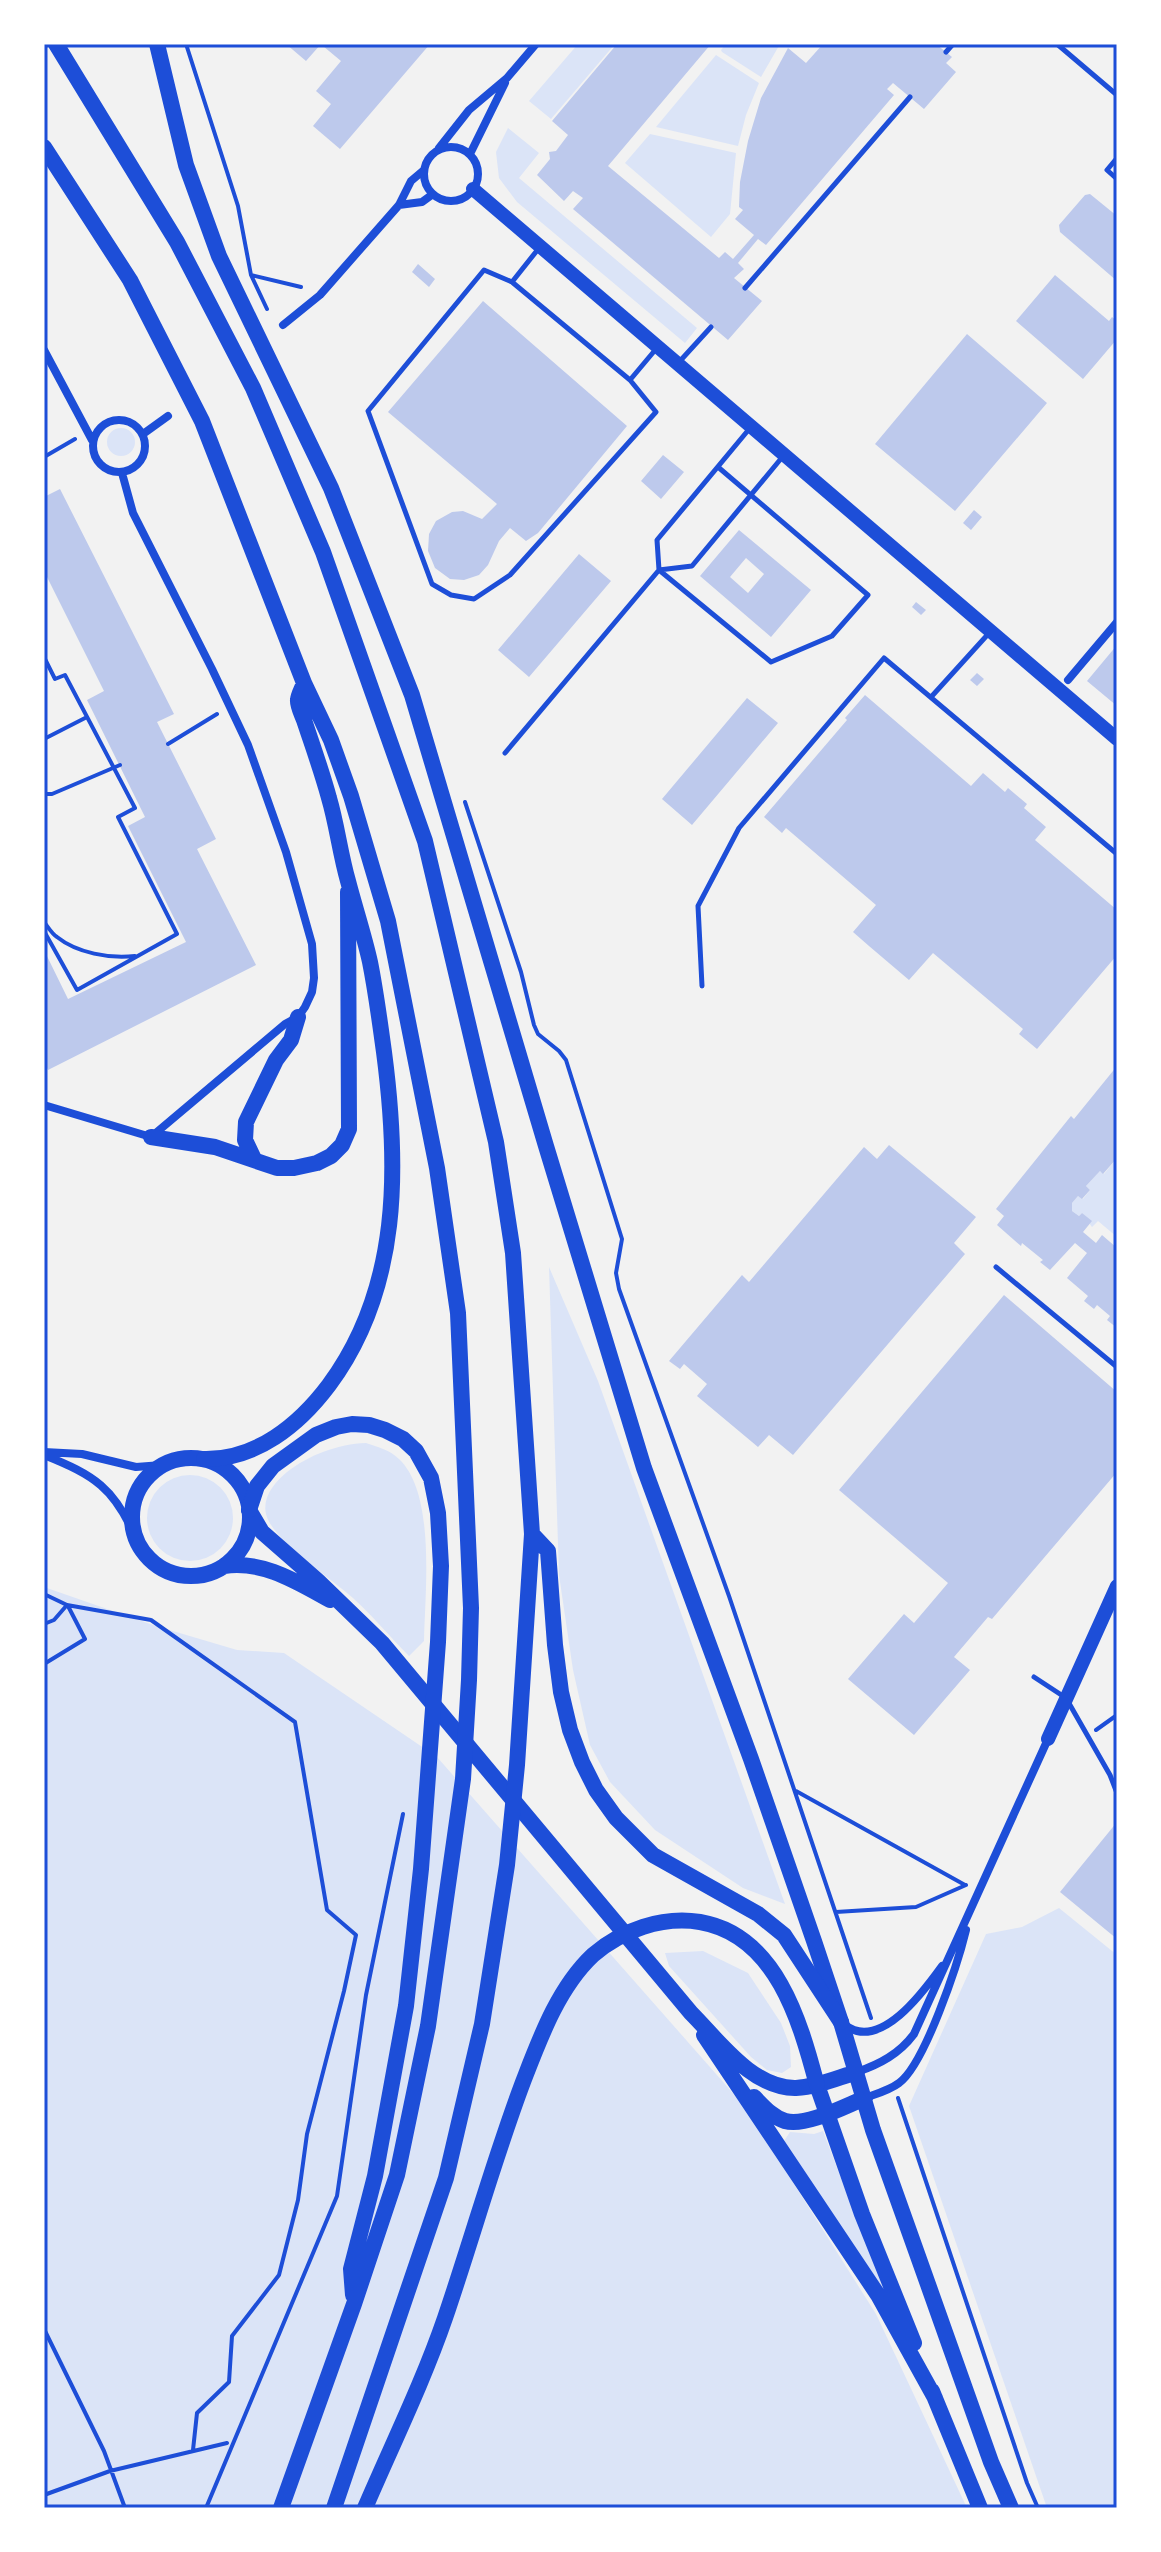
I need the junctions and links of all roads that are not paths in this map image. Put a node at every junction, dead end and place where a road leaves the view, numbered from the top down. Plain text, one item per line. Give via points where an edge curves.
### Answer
1 (56, 44) edge
2 (157, 44) edge
3 (523, 44) edge
4 (953, 44) edge
5 (1057, 44) edge
6 (533, 47) edge
7 (946, 52) dead end
8 (507, 78) junction
9 (1117, 95) edge
10 (910, 97) dead end
11 (44, 147) edge
12 (438, 149) junction
13 (470, 154) junction
14 (1117, 158) edge
15 (424, 170) junction
16 (1117, 179) edge
17 (473, 189) junction
18 (433, 194) junction
19 (399, 205) junction
20 (540, 247) junction
21 (512, 282) junction
22 (745, 288) dead end
23 (283, 325) dead end
24 (711, 327) dead end
25 (658, 347) junction
26 (44, 350) edge
27 (677, 364) junction
28 (630, 380) junction
29 (168, 416) dead end
30 (751, 427) junction
31 (143, 434) junction
32 (90, 436) junction
33 (784, 455) junction
34 (718, 467) junction
35 (122, 473) junction
36 (751, 496) junction
37 (659, 570) junction
38 (1117, 622) edge
39 (991, 631) junction
40 (1068, 680) dead end
41 (304, 683) junction
42 (932, 696) junction
43 (1117, 739) edge
44 (505, 753) dead end
45 (1117, 854) edge
46 (348, 883) junction
47 (702, 986) dead end
48 (298, 1017) junction
49 (44, 1105) edge
50 (151, 1137) junction
51 (254, 1159) junction
52 (996, 1267) dead end
53 (1117, 1367) edge
54 (44, 1453) edge
55 (204, 1459) junction
56 (162, 1465) junction
57 (249, 1510) junction
58 (532, 1534) junction
59 (136, 1539) junction
60 (224, 1566) junction
61 (1117, 1586) edge
62 (343, 1607) junction
63 (1034, 1677) dead end
64 (1066, 1698) junction
65 (1048, 1739) joint
66 (1117, 1793) edge
67 (973, 1906) junction
68 (957, 1941) junction
69 (691, 2013) junction
70 (841, 2022) junction
71 (724, 2068) junction
72 (857, 2072) junction
73 (817, 2085) junction
74 (865, 2098) junction
75 (827, 2113) junction
76 (354, 2304) junction
77 (935, 2398) junction
78 (281, 2508) edge
79 (334, 2508) edge
80 (365, 2508) edge
81 (980, 2508) edge
82 (1011, 2508) edge

1 - 58 main road via 177,242 253,388 323,552 425,841 496,1142 513,1253
2 - 70 main road via 186,165 219,256 331,488 412,695 644,1468
3 - 6 lane
4 - 7 lane
5 - 9 lane
6 - 8 street
8 - 12 street via 469,110
8 - 13 street
10 - 22 lane
11 - 41 main road via 130,280 202,421
12 - 13 street via 455,147
12 - 15 street
13 - 17 street via 478,175
14 - 16 lane via 1107,170
15 - 18 street
15 - 19 street via 411,181
17 - 18 street via 450,201
17 - 20 main road
18 - 19 street via 422,202
19 - 23 street via 320,295
20 - 21 lane
20 - 25 main road
21 - 28 lane
21 - 28 lane via 484,270 368,411 432,584 474,599 510,575 656,412
24 - 27 lane
25 - 27 main road
25 - 28 lane
26 - 32 street
27 - 30 main road
29 - 31 street
30 - 33 main road
30 - 34 lane
31 - 32 street via 133,423 117,419
31 - 35 street via 141,460
32 - 35 street via 100,466
33 - 36 lane
33 - 39 main road
34 - 36 lane
34 - 37 lane via 657,540
35 - 48 street via 133,513 230,706 274,814 312,944 312,992
36 - 37 lane via 692,566
36 - 37 lane via 868,595 832,636 771,662
37 - 44 lane
38 - 40 street
39 - 42 lane
39 - 43 main road
41 - 46 main road via 298,700 329,798
41 - 76 main road via 351,796 388,921 434,1153 458,1313 471,1579 463,1779 428,2026 397,2175
42 - 45 lane
42 - 47 lane via 884,658 739,828 698,906
46 - 51 main road via 349,1129 342,1145 317,1163 277,1168
46 - 55 main road via 370,964 393,1123 392,1203 381,1276 344,1361 318,1400 266,1442 233,1458
48 - 50 street
48 - 51 main road via 246,1122 245,1140
49 - 50 street
50 - 51 main road
52 - 53 lane
54 - 56 street via 82,1454 136,1467
54 - 59 street via 77,1468 113,1496
55 - 56 main road
55 - 57 main road via 233,1476
56 - 59 main road via 137,1493 132,1519
57 - 60 main road via 244,1542
57 - 62 main road via 262,1532
57 - 76 main road via 257,1486 273,1466 316,1435 352,1424 385,1430 416,1451 431,1478 437,1505 438,1642 421,1869 406,2006 375,2176 351,2269
58 - 70 main road via 548,1551 561,1692 570,1730 596,1790 653,1855 758,1914 784,1935
58 - 79 main road via 507,1865 482,2024 446,2178
59 - 60 main road via 154,1563 182,1577
60 - 62 main road via 272,1571
61 - 64 main road
62 - 69 main road via 416,1681
63 - 64 lane
64 - 65 main road
64 - 66 lane
65 - 67 street
67 - 68 street
67 - 74 street via 952,1979 913,2066 898,2084
68 - 70 street via 929,1983 883,2028 855,2032
68 - 72 street via 914,2034 892,2056
69 - 71 main road
69 - 73 main road via 760,2077 785,2087
70 - 72 main road
71 - 75 main road via 779,2119 799,2122
71 - 77 main road via 878,2295
72 - 73 main road
72 - 74 main road
73 - 75 main road
73 - 80 main road via 778,1979 735,1936 704,1923 664,1921 623,1936 593,1956 564,1993 537,2046 444,2321
74 - 75 main road
74 - 82 main road
75 - 77 main road
76 - 78 main road
77 - 81 main road

